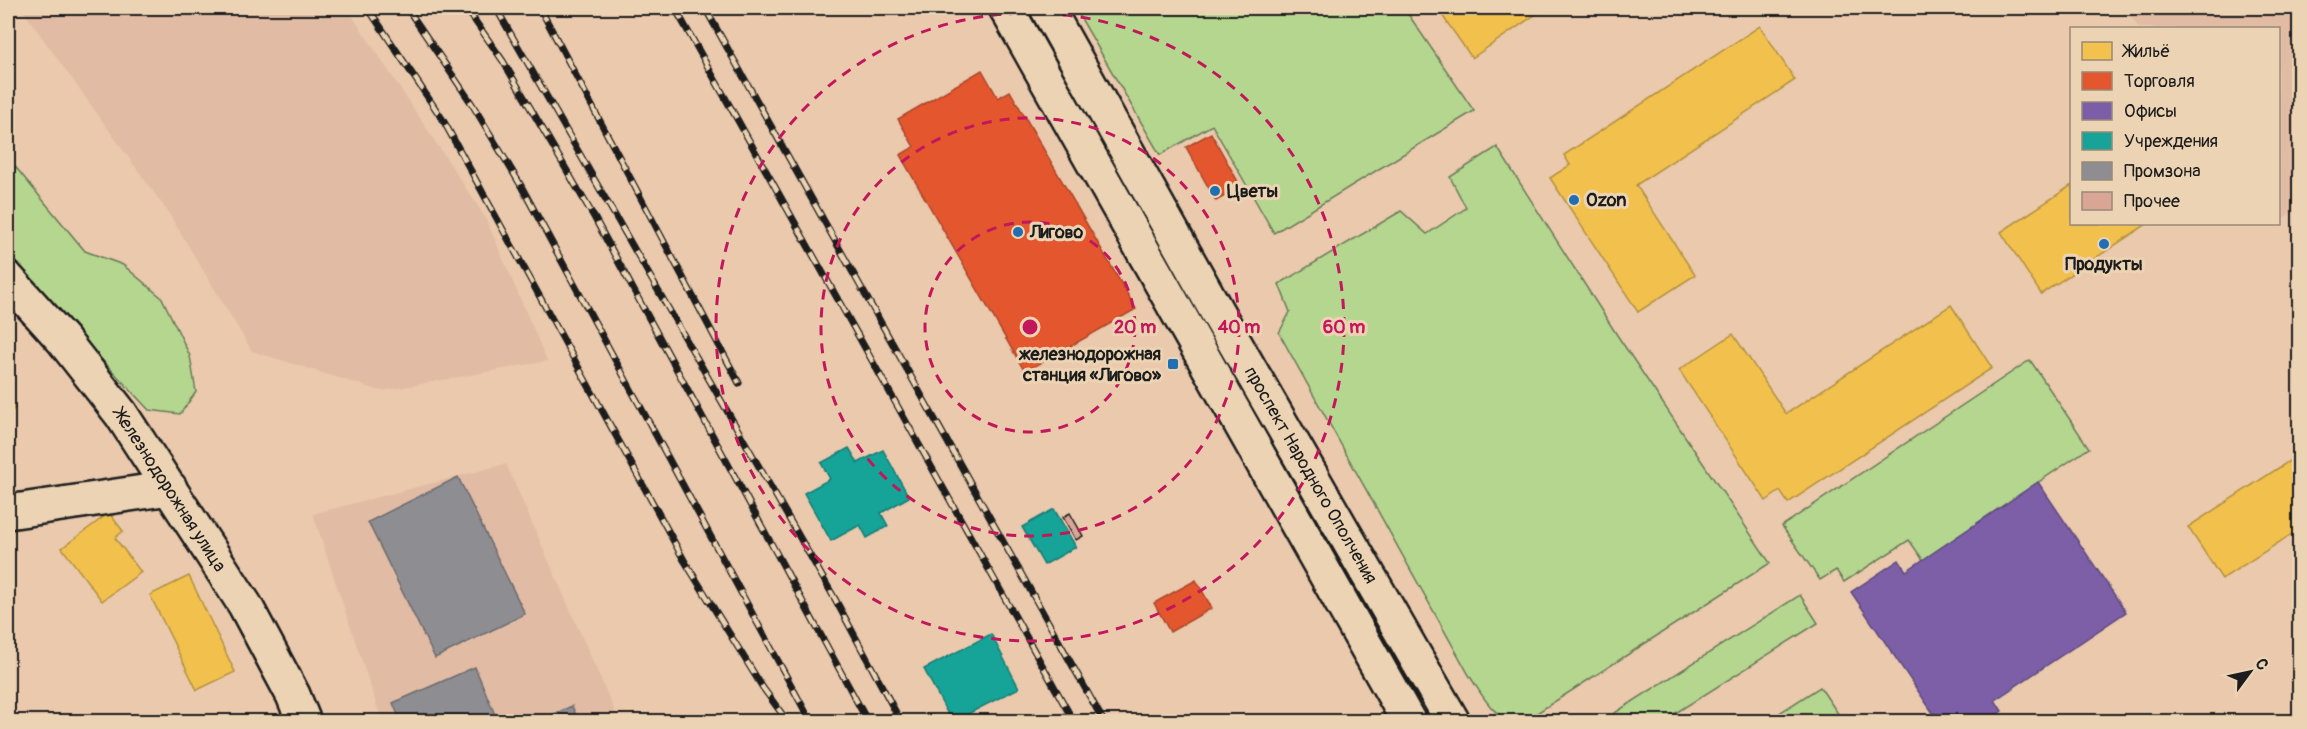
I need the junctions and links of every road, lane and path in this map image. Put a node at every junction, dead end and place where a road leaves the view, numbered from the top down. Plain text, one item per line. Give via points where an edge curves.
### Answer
1 (1006, 8) edge
2 (1047, 8) edge
3 (8, 279) edge
4 (170, 488) junction
5 (8, 512) edge
6 (304, 722) edge
7 (1409, 722) edge
8 (1453, 722) edge

1 - 7 main road, проспект Народного Ополчения
2 - 8 main road, проспект Народного Ополчения
3 - 4 main road, Железнодорожная улица via 63,340 121,414
4 - 5 main road
4 - 6 main road, Железнодорожная улица via 245,605

